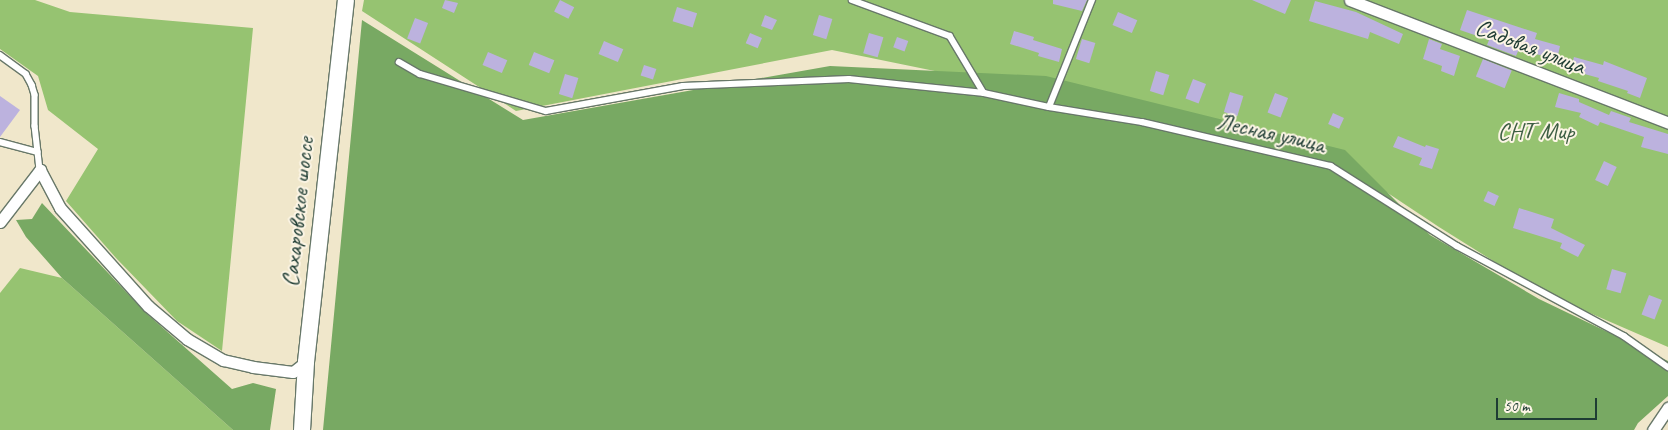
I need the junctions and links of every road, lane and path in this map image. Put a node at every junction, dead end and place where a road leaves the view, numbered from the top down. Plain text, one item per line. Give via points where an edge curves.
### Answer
1 (346, 0) edge
2 (852, 0) edge
3 (1092, 0) edge
4 (1350, 0) edge
5 (0, 55) edge
6 (400, 62) dead end
7 (984, 93) junction
8 (1049, 107) junction
9 (1668, 123) edge
10 (0, 142) edge
11 (38, 152) junction
12 (40, 170) junction
13 (0, 222) edge
14 (306, 362) junction
15 (1668, 367) edge
16 (1668, 408) edge
17 (302, 430) edge
18 (1653, 430) edge

1 - 14 main road, Сахаровское шоссе
2 - 7 lane via 950,36
3 - 8 lane
4 - 9 street, Садовая улица
5 - 11 lane via 26,74 32,84
6 - 7 lane, Лесная улица via 420,74 546,111 683,86 849,79
7 - 8 lane, Лесная улица
8 - 15 lane, Лесная улица via 1142,122 1331,166 1457,246 1624,336
10 - 11 lane
11 - 12 lane
12 - 13 street
12 - 14 street via 60,208 148,306 187,339 223,360 253,367 293,372
14 - 17 main road, Сахаровское шоссе
16 - 18 street

